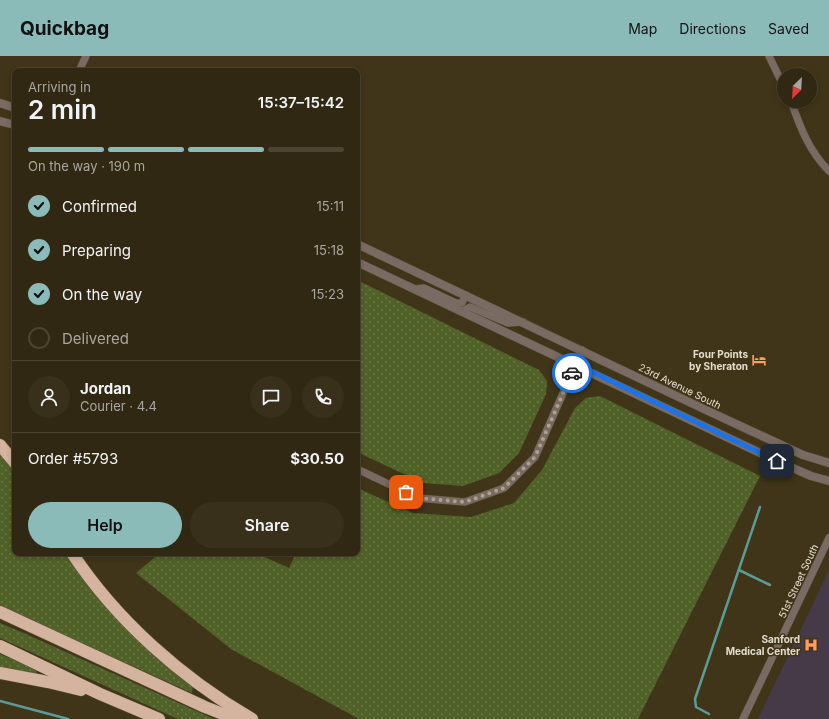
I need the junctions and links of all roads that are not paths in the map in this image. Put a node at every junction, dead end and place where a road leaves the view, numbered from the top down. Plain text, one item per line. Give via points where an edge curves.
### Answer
1 (86, 56) edge
2 (769, 56) edge
3 (80, 68) edge
4 (777, 72) edge
5 (0, 103) edge
6 (12, 107) edge
7 (794, 108) edge
8 (0, 121) edge
9 (12, 124) edge
10 (829, 171) edge
11 (360, 245) edge
12 (360, 263) edge
13 (416, 289) junction
14 (466, 295) junction
15 (462, 311) junction
16 (523, 322) junction
17 (582, 350) junction
18 (576, 364) junction
19 (0, 445) edge
20 (12, 459) edge
21 (829, 463) edge
22 (360, 470) edge
23 (829, 481) edge
24 (829, 538) edge
25 (74, 556) edge
26 (0, 612) edge
27 (0, 646) edge
28 (0, 673) edge
29 (112, 699) junction
30 (158, 719) edge
31 (236, 719) edge
32 (252, 719) edge
33 (743, 719) edge

1 - 3 street
2 - 4 street
5 - 6 street
7 - 10 street via 805,139
8 - 9 street
11 - 14 street, 23rd Avenue South
12 - 13 street, 23rd Avenue South
13 - 14 street, 23rd Avenue South via 424,288 456,303 462,302
13 - 15 street, 23rd Avenue South
14 - 16 street, 23rd Avenue South
15 - 16 street, 23rd Avenue South via 470,307 508,323
15 - 18 street, 23rd Avenue South
16 - 17 street, 23rd Avenue South
17 - 18 street
17 - 21 street, 23rd Avenue South via 803,455
18 - 22 street via 535,457 504,488 465,502 418,498
18 - 23 street, 23rd Avenue South via 777,461
19 - 20 highway
24 - 33 street, 51st Street South
25 - 32 highway via 105,597 151,644 184,673
26 - 31 highway
27 - 29 highway
28 - 29 highway via 48,682
29 - 30 highway

